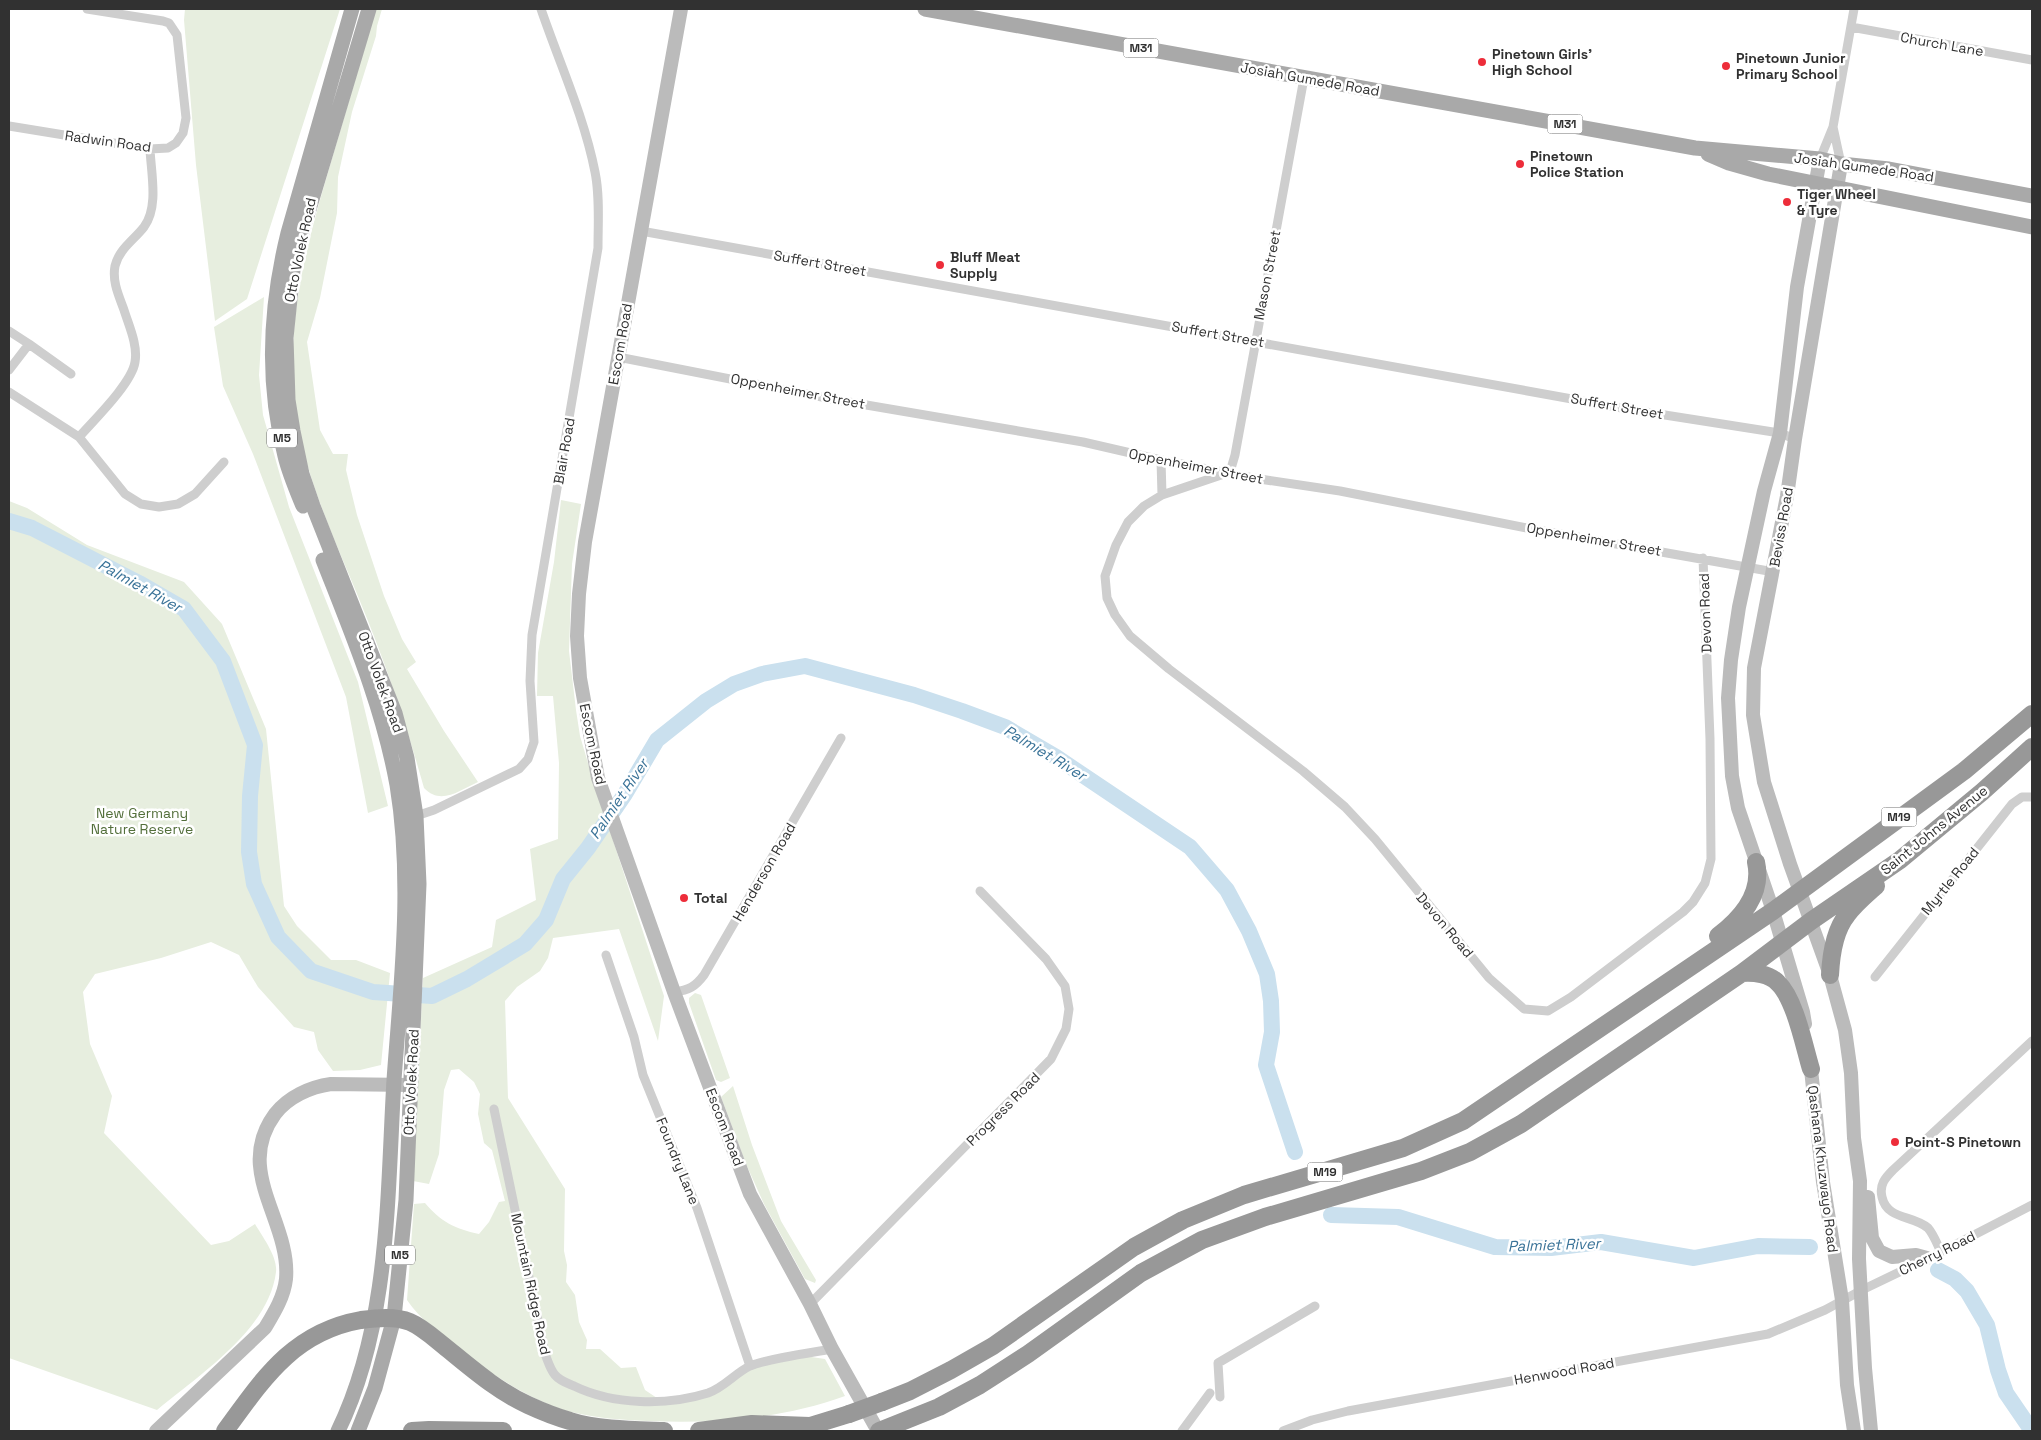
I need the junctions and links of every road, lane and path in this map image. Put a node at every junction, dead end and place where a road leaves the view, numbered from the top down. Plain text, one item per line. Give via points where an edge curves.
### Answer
1 (87, 9) edge
2 (352, 9) edge
3 (369, 9) edge
4 (541, 9) edge
5 (681, 9) edge
6 (926, 9) edge
7 (1854, 9) edge
8 (1851, 27) junction
9 (2032, 60) edge
10 (1304, 78) junction
11 (9, 126) edge
12 (1833, 127) junction
13 (1695, 148) junction
14 (150, 149) junction
15 (1820, 159) junction
16 (1841, 164) junction
17 (1816, 184) junction
18 (1836, 188) junction
19 (2032, 196) edge
20 (2032, 228) edge
21 (641, 231) junction
22 (9, 331) edge
23 (1255, 341) junction
24 (29, 344) junction
25 (618, 357) junction
26 (9, 370) edge
27 (71, 374) dead end
28 (9, 392) edge
29 (1780, 433) junction
30 (79, 437) junction
31 (1794, 439) junction
32 (1161, 460) junction
33 (224, 462) dead end
34 (1230, 472) junction
35 (1162, 495) junction
36 (1703, 558) junction
37 (1748, 566) junction
38 (1774, 572) junction
39 (2032, 714) edge
40 (841, 738) dead end
41 (2032, 747) edge
42 (2032, 797) edge
43 (416, 816) junction
44 (400, 817) junction
45 (1900, 860) junction
46 (1756, 862) junction
47 (980, 891) dead end
48 (1800, 891) junction
49 (1773, 911) junction
50 (1811, 921) junction
51 (1782, 943) junction
52 (606, 956) dead end
53 (1742, 973) junction
54 (1830, 975) junction
55 (1875, 977) dead end
56 (408, 987) junction
57 (674, 992) junction
58 (1643, 998) junction
59 (2032, 1041) edge
60 (1811, 1069) junction
61 (394, 1084) junction
62 (411, 1085) junction
63 (494, 1109) dead end
64 (1860, 1181) junction
65 (2032, 1205) edge
66 (1941, 1252) junction
67 (1927, 1258) junction
68 (1862, 1290) junction
69 (1842, 1300) junction
70 (810, 1304) junction
71 (1315, 1306) dead end
72 (375, 1318) junction
73 (394, 1318) junction
74 (832, 1349) junction
75 (750, 1366) junction
76 (1210, 1393) dead end
77 (1220, 1397) dead end
78 (361, 1426) edge
79 (810, 1426) junction
80 (883, 1430) edge
81 (156, 1431) edge
82 (225, 1431) edge
83 (338, 1431) edge
84 (412, 1431) edge
85 (503, 1431) edge
86 (664, 1431) edge
87 (699, 1431) edge
88 (784, 1431) edge
89 (1182, 1431) edge
90 (1283, 1431) edge
91 (1854, 1431) edge
92 (1871, 1431) edge

1 - 14 street, Radwin Road via 163,21 173,27 177,35 186,118 184,133 168,148
2 - 44 main road, Otto Volek Road / M5 via 299,188 280,265 272,330 273,368 285,456 381,717 397,787
3 - 43 main road, Otto Volek Road / M5 via 297,253 288,305 286,369 302,474 395,713 407,758
4 - 43 street, Blair Road via 596,173 598,219 596,258 532,635 530,681 534,742 528,759 519,769
5 - 21 main road, Escom Road
6 - 10 main road, Josiah Gumede Road / M31
7 - 8 street, Beviss Road
8 - 9 street, Church Lane
8 - 12 street, Beviss Road
10 - 13 main road, Josiah Gumede Road / M31
10 - 23 street, Mason Street
11 - 14 street, Radwin Road
12 - 15 street, Beviss Road
12 - 16 street, Beviss Road
13 - 15 main road, Josiah Gumede Road / M31
13 - 17 main road, Josiah Gumede Road / M31 via 1729,163
14 - 30 street via 152,212 144,228 122,251 114,274 134,341 135,362 127,381
15 - 16 main road, Josiah Gumede Road / M31
15 - 17 main road, Beviss Road
16 - 18 main road, Beviss Road
16 - 19 main road, Josiah Gumede Road / M31 via 1889,169
17 - 18 main road, Josiah Gumede Road / M31
17 - 29 main road, Beviss Road via 1797,286
18 - 20 main road, Josiah Gumede Road / M31
18 - 31 main road, Beviss Road
21 - 23 street, Suffert Street
21 - 25 main road, Escom Road
22 - 24 street
23 - 29 street, Suffert Street via 1633,410
23 - 34 street, Mason Street via 1240,433
24 - 26 street
24 - 27 street
25 - 32 street, Oppenheimer Street via 838,400 1083,442
25 - 57 main road, Escom Road via 585,542 577,636 580,678 598,778
28 - 30 street
29 - 31 street, Suffert Street
29 - 37 main road, Beviss Road
30 - 33 street via 124,494 149,506 178,504 195,494
31 - 38 main road, Beviss Road
32 - 34 street, Oppenheimer Street
32 - 35 street
34 - 35 street, Devon Road
34 - 36 street, Oppenheimer Street
35 - 36 street, Devon Road via 1144,506 1128,522 1116,545 1105,576 1107,598 1115,615 1130,636 1169,669 1345,807 1489,978 1530,1011 1548,1011 1571,997 1683,912 1705,884 1711,859
36 - 37 street, Oppenheimer Street
37 - 38 street, Oppenheimer Street
37 - 46 main road, Beviss Road via 1731,660 1728,719 1738,808
38 - 48 main road, Beviss Road via 1754,668 1753,714 1764,782
39 - 48 highway, Saint Johns Avenue / M19 via 1964,771
40 - 57 street, Henderson Road via 704,975 690,990
41 - 45 highway, Saint Johns Avenue / M19
42 - 55 street, Myrtle Road via 2022,797 2012,804
43 - 44 street, Blair Road
43 - 56 main road, Otto Volek Road / M5 via 419,884
44 - 56 main road, Otto Volek Road / M5
45 - 50 highway, Saint Johns Avenue / M19
45 - 54 highway via 1841,924 1831,954
46 - 49 main road, Beviss Road
46 - 58 highway via 1758,883 1743,914
47 - 70 street, Progress Road via 1046,959 1065,986 1069,1009 1066,1029 1051,1059
48 - 49 highway, Saint Johns Avenue / M19
48 - 50 main road, Beviss Road
49 - 51 main road, Qashana Khuzwayo Road
49 - 58 highway, M19
50 - 51 highway, Saint Johns Avenue / M19
50 - 54 main road, Qashana Khuzwayo Road
51 - 53 highway, M19
51 - 60 main road, Qashana Khuzwayo Road via 1803,1012
52 - 75 street, Foundry Lane via 634,1037 643,1075 698,1208
53 - 60 highway via 1753,972 1778,981 1787,993
53 - 80 highway, M19 via 1521,1124 1470,1152 1421,1171 1265,1217 1202,1240 1141,1274 980,1385
54 - 64 main road, Qashana Khuzwayo Road via 1845,1030
56 - 61 main road, Otto Volek Road / M5 via 399,1011
56 - 62 main road, Otto Volek Road / M5 via 415,1010
57 - 70 main road, Escom Road via 750,1194
58 - 79 highway, M19, bridge via 1463,1121 1390,1153 1244,1195 1183,1220 1134,1247 993,1346 943,1374 882,1402
59 - 66 street via 1893,1170 1882,1184 1881,1196 1886,1208 1928,1229
60 - 69 main road, Qashana Khuzwayo Road via 1823,1182
61 - 62 main road
61 - 72 main road, Otto Volek Road / M5 via 389,1192
61 - 81 main road via 319,1086 280,1108 266,1126 260,1144 261,1172 286,1261 286,1281 277,1308 265,1328
62 - 73 main road, Otto Volek Road / M5 via 406,1200
63 - 75 street, Mountain Ridge Road via 545,1354 555,1375 598,1396 644,1401 708,1393
64 - 67 main road via 1868,1195 1872,1238 1879,1251 1892,1257 1916,1255
64 - 68 main road, Qashana Khuzwayo Road
65 - 66 street, Cherry Road
66 - 67 street, Cherry Road
67 - 68 street, Cherry Road
68 - 69 street, Cherry Road
68 - 92 main road, Qashana Khuzwayo Road
69 - 90 street, Henwood Road via 1768,1334 1348,1411
69 - 91 main road, Qashana Khuzwayo Road
70 - 74 main road, Escom Road
71 - 77 street via 1218,1363
72 - 73 highway
72 - 82 highway via 346,1322 310,1338 261,1382
72 - 83 main road, Otto Volek Road / M5 via 360,1374
73 - 78 main road, Otto Volek Road / M5
73 - 86 highway via 410,1322 490,1382 526,1404 571,1422
74 - 75 street, Mountain Ridge Road
74 - 80 main road, Escom Road
76 - 89 street
79 - 87 highway via 752,1424
79 - 88 highway, M19
84 - 85 highway

